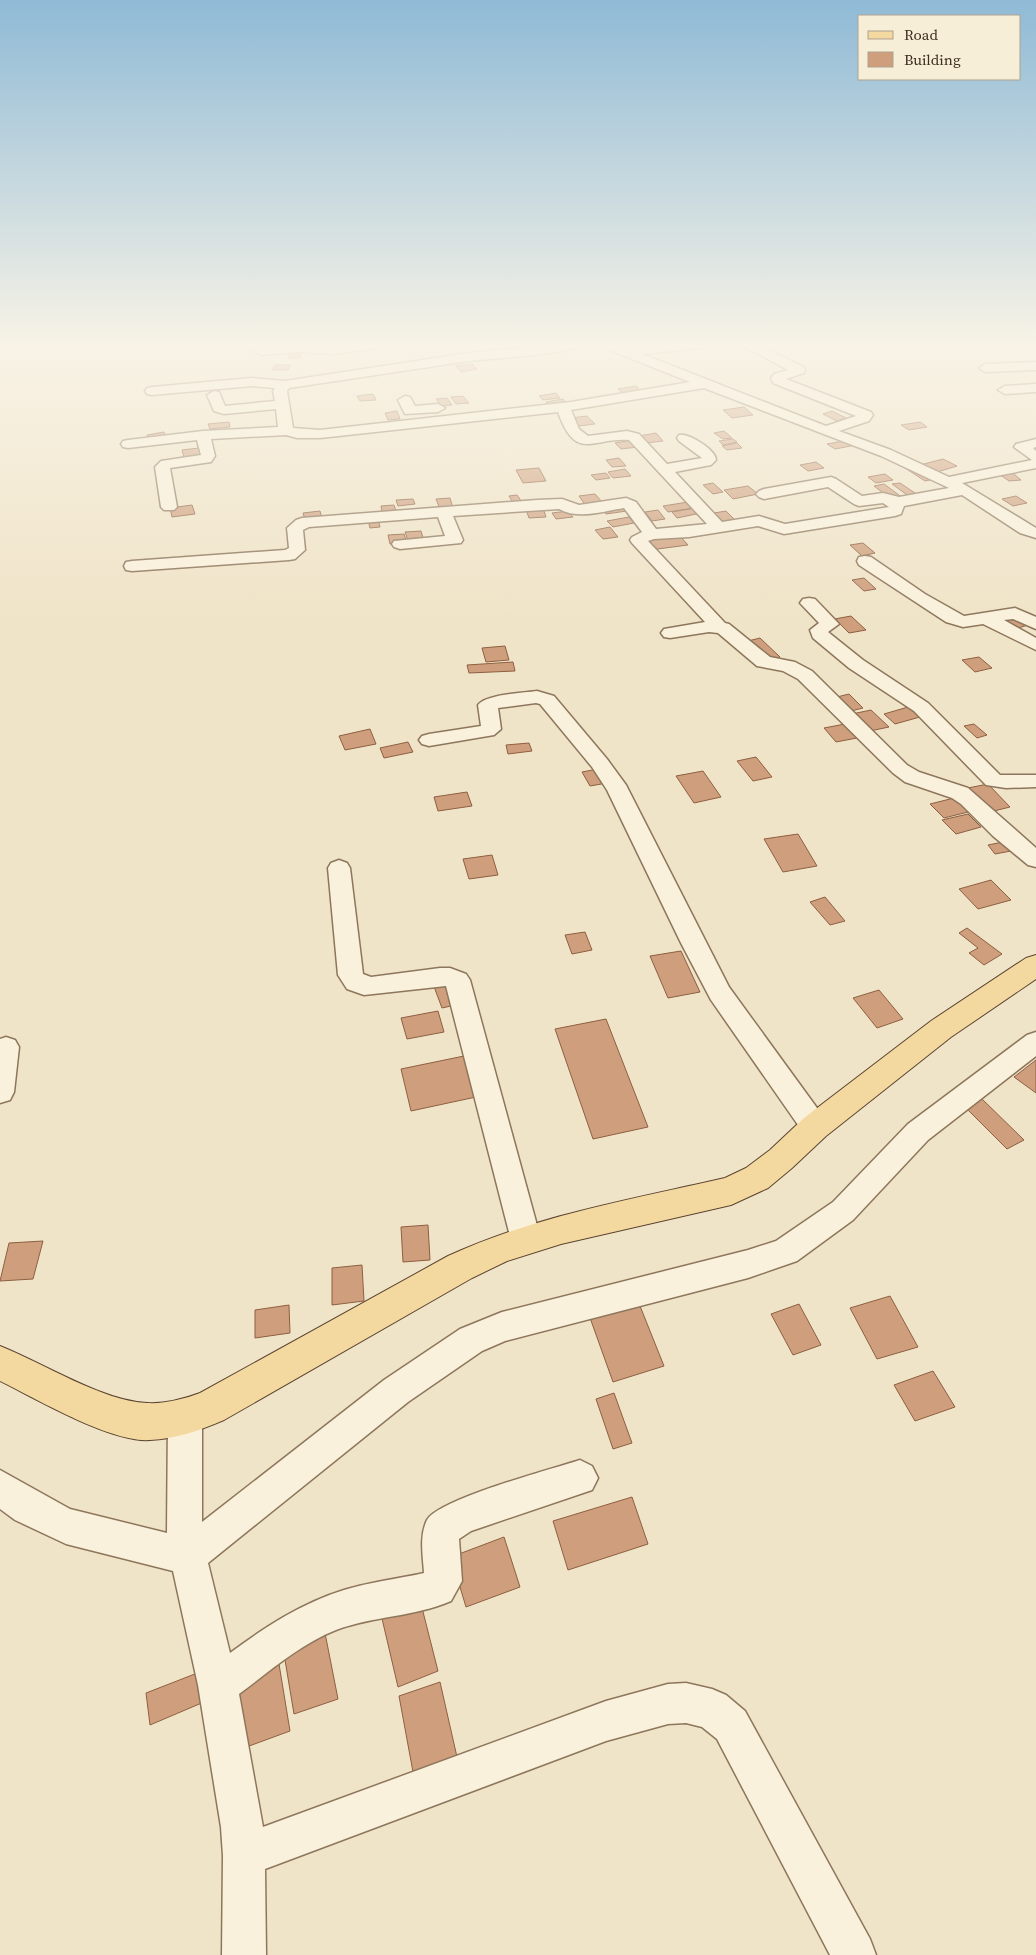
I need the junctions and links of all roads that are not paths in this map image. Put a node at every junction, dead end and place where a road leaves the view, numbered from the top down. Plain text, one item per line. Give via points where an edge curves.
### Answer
1 (240, 433) edge
2 (295, 433) edge
3 (327, 433) edge
4 (577, 433) edge
5 (836, 433) edge
6 (203, 435) junction
7 (684, 438) dead end
8 (1036, 443) edge
9 (128, 444) dead end
10 (1036, 457) edge
11 (1036, 464) edge
12 (664, 469) junction
13 (949, 481) junction
14 (965, 490) junction
15 (764, 494) dead end
16 (891, 501) junction
17 (169, 506) dead end
18 (444, 512) junction
19 (718, 528) junction
20 (1036, 533) edge
21 (651, 534) junction
22 (400, 544) dead end
23 (865, 561) dead end
24 (132, 566) dead end
25 (809, 603) dead end
26 (986, 618) junction
27 (1036, 624) edge
28 (717, 627) junction
29 (670, 633) dead end
30 (1036, 646) edge
31 (429, 740) dead end
32 (1036, 781) edge
33 (1036, 860) edge
34 (339, 868) dead end
35 (1036, 965) edge
36 (1036, 1042) edge
37 (6, 1047) dead end
38 (0, 1092) edge
39 (815, 1127) junction
40 (526, 1240) junction
41 (0, 1363) edge
42 (186, 1417) junction
43 (580, 1478) dead end
44 (0, 1488) edge
45 (186, 1538) junction
46 (218, 1685) junction
47 (244, 1856) junction
48 (244, 1955) edge
49 (854, 1955) edge

1 - 6 street
2 - 3 street
4 - 12 street via 590,440 634,437
5 - 13 street
6 - 9 street
6 - 17 street via 206,459 162,467
7 - 12 street via 709,456 709,460
8 - 10 street via 1022,447
11 - 13 street
12 - 19 street
13 - 14 street
14 - 16 street via 902,502
14 - 20 street via 1026,530
15 - 16 street via 831,482 859,501 883,498
16 - 19 street via 897,510 888,513 784,529 762,521
18 - 21 street via 562,504 579,510 626,502 631,504
18 - 22 street via 455,540
18 - 24 street via 302,523 295,528 297,550 289,555
19 - 21 street
21 - 28 street via 638,540
23 - 26 street via 952,618 963,622
25 - 32 street via 830,624 819,630 819,634 856,664 922,708 993,780
26 - 27 street via 1015,612
26 - 30 street
28 - 29 street
28 - 33 street via 728,631 764,662 788,666 805,675 900,770 969,799
31 - 39 street via 491,729 488,705 493,703 537,697 547,700 600,763 618,790 720,993
34 - 40 street via 353,982 371,986 440,976 457,980
35 - 39 main road via 941,1029
36 - 45 street via 918,1132 843,1211 786,1251 748,1264 502,1327 470,1340
37 - 38 street
39 - 40 main road via 757,1178 731,1191 561,1229
40 - 42 main road via 460,1267 211,1407
41 - 42 main road via 112,1416 148,1422
42 - 45 street
43 - 46 street via 451,1522 441,1530 443,1581 438,1588 348,1608 312,1621
44 - 45 street via 66,1526
45 - 46 street
46 - 47 street
47 - 48 street
47 - 49 street via 606,1722 668,1704 686,1703 712,1709 732,1725

